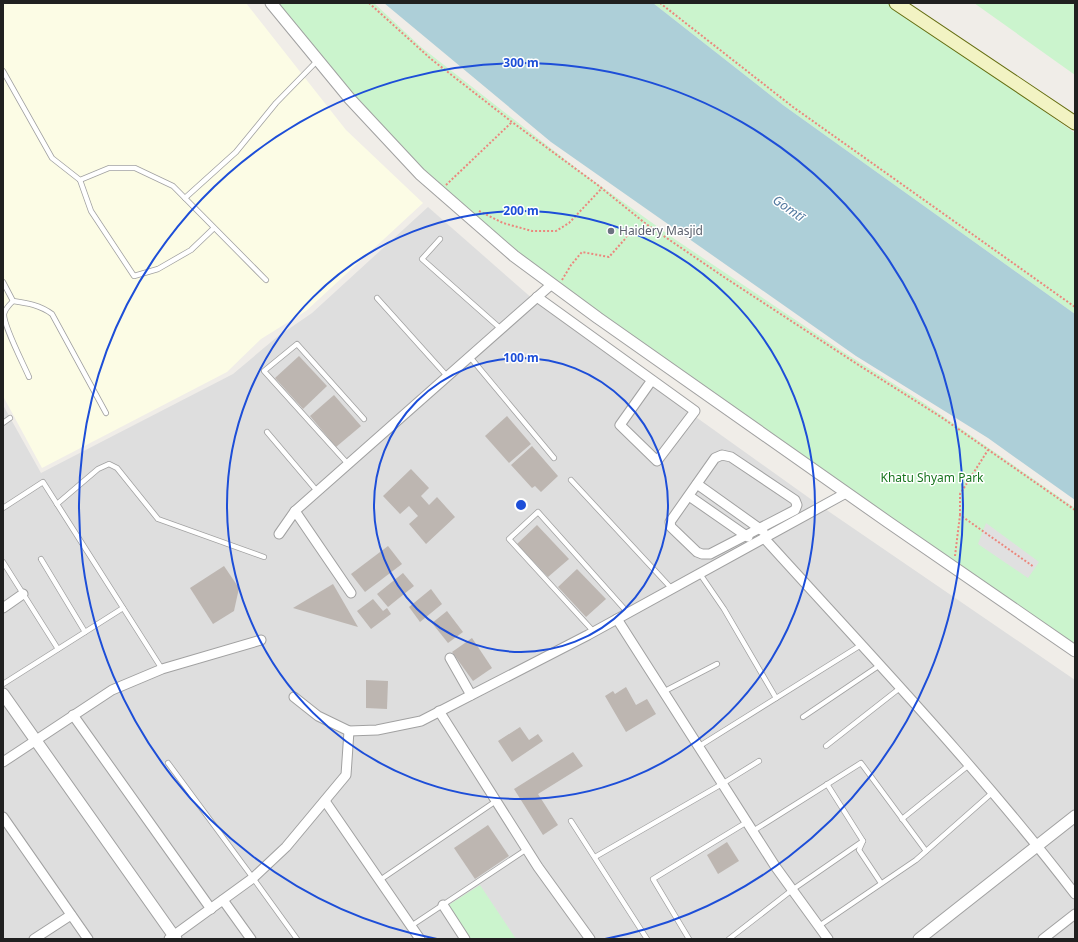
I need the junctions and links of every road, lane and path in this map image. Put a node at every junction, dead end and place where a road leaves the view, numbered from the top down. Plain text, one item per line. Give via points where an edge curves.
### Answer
1 (271, 3) edge
2 (369, 3) edge
3 (660, 3) edge
4 (896, 3) edge
5 (318, 60) junction
6 (3, 71) edge
7 (512, 122) junction
8 (1075, 123) edge
9 (80, 180) junction
10 (602, 188) junction
11 (439, 191) junction
12 (185, 198) junction
13 (463, 212) junction
14 (214, 228) junction
15 (629, 232) dead end
16 (440, 239) dead end
17 (266, 280) dead end
18 (3, 282) edge
19 (554, 286) junction
20 (537, 297) junction
21 (378, 298) dead end
22 (13, 301) junction
23 (1075, 307) edge
24 (501, 329) junction
25 (470, 357) junction
26 (448, 376) junction
27 (29, 377) dead end
28 (652, 380) junction
29 (106, 413) dead end
30 (10, 418) dead end
31 (364, 419) dead end
32 (3, 423) edge
33 (267, 432) dead end
34 (988, 450) junction
35 (554, 458) dead end
36 (348, 464) junction
37 (571, 480) dead end
38 (697, 484) junction
39 (318, 491) junction
40 (846, 493) junction
41 (689, 496) junction
42 (57, 504) junction
43 (3, 508) edge
44 (1075, 510) edge
45 (294, 511) junction
46 (960, 515) junction
47 (759, 528) junction
48 (279, 534) dead end
49 (745, 535) junction
50 (763, 539) junction
51 (264, 557) dead end
52 (41, 559) dead end
53 (3, 562) edge
54 (954, 567) junction
55 (1034, 567) dead end
56 (700, 574) junction
57 (672, 589) junction
58 (351, 593) dead end
59 (23, 594) junction
60 (3, 608) edge
61 (123, 608) junction
62 (628, 613) junction
63 (617, 619) junction
64 (85, 632) junction
65 (594, 632) junction
66 (261, 640) dead end
67 (861, 645) junction
68 (58, 649) junction
69 (1075, 651) edge
70 (450, 658) dead end
71 (717, 664) dead end
72 (880, 665) junction
73 (162, 669) junction
74 (3, 684) edge
75 (900, 688) junction
76 (663, 692) junction
77 (3, 694) edge
78 (471, 695) junction
79 (294, 697) dead end
80 (776, 698) junction
81 (439, 712) junction
82 (73, 715) junction
83 (803, 717) dead end
84 (349, 731) junction
85 (35, 740) junction
86 (826, 746) dead end
87 (698, 747) junction
88 (759, 761) dead end
89 (3, 762) edge
90 (168, 763) dead end
91 (970, 764) junction
92 (722, 784) junction
93 (827, 784) junction
94 (993, 792) junction
95 (325, 801) junction
96 (496, 801) junction
97 (1075, 816) edge
98 (3, 817) edge
99 (902, 819) junction
100 (572, 821) dead end
101 (747, 822) junction
102 (753, 831) junction
103 (863, 841) junction
104 (1038, 846) junction
105 (527, 848) junction
106 (926, 851) junction
107 (595, 857) junction
108 (253, 878) junction
109 (380, 880) junction
110 (881, 883) junction
111 (792, 890) junction
112 (1075, 894) edge
113 (223, 900) junction
114 (443, 906) junction
115 (211, 909) junction
116 (1075, 914) edge
117 (71, 915) junction
118 (411, 926) junction
119 (818, 926) junction
120 (173, 938) edge
121 (924, 938) edge
122 (34, 939) edge
123 (88, 939) edge
124 (251, 939) edge
125 (297, 939) edge
126 (420, 939) edge
127 (465, 939) edge
128 (590, 939) edge
129 (647, 939) edge
130 (689, 939) edge
131 (729, 939) edge
132 (828, 939) edge
133 (1043, 939) edge

1 - 5 street
2 - 7 path via 431,59
3 - 23 path via 793,108
4 - 8 main road
5 - 11 street via 350,99
5 - 12 lane via 276,103 236,152
6 - 9 lane via 52,158
7 - 10 path
7 - 11 path
9 - 12 lane via 109,168 135,168 173,186
9 - 14 lane via 91,210 134,276 158,268 191,250
10 - 13 path via 569,223 556,231 532,231 503,223 479,211 470,209
10 - 34 path via 646,224 727,279
11 - 13 street
12 - 14 lane
13 - 19 street
14 - 17 lane
15 - 19 path via 608,257 582,252
16 - 24 lane via 422,259
18 - 22 lane
19 - 20 street
19 - 40 street
20 - 24 street
20 - 28 street
21 - 26 lane
22 - 27 lane via 4,314 6,324
22 - 29 lane via 39,306 52,314
24 - 25 street
25 - 26 street
25 - 35 lane
26 - 36 street
28 - 28 street via 695,411 657,461 620,425
30 - 32 lane
31 - 36 lane via 297,344 264,371
33 - 39 lane
34 - 44 path
34 - 46 path via 960,494
36 - 39 street
37 - 57 lane
38 - 41 street
38 - 47 street
38 - 47 street via 715,458 722,455 731,457 795,500 795,510
39 - 45 street
40 - 50 street
40 - 54 street
41 - 49 street
41 - 49 street via 670,522 671,527 697,552 710,554
42 - 43 lane via 43,482
42 - 51 lane via 98,469 109,464 117,468 158,519
42 - 61 lane
45 - 48 street
45 - 58 street
46 - 54 path
46 - 55 path
47 - 49 street
47 - 50 street
49 - 50 street
50 - 56 street
50 - 67 street
52 - 64 lane
53 - 59 lane
54 - 69 street
56 - 57 street
56 - 80 lane
57 - 62 street
59 - 60 street
59 - 68 lane
61 - 64 lane
61 - 73 lane
62 - 63 street
62 - 65 lane via 538,512 509,539
63 - 65 street
63 - 76 street
64 - 68 lane
65 - 78 street
66 - 73 street
67 - 72 street
67 - 80 lane
68 - 74 lane
70 - 78 street
71 - 76 lane
72 - 75 street
72 - 83 lane
73 - 82 street via 112,690
75 - 86 lane
75 - 91 street
76 - 87 street
77 - 85 street
78 - 81 street
79 - 84 street via 318,716
80 - 87 lane
81 - 84 street via 421,721 407,724 377,730
81 - 96 street
82 - 85 street
82 - 115 street
84 - 95 street via 346,775
85 - 89 street
85 - 120 street
87 - 92 street
88 - 92 lane
90 - 108 lane
91 - 94 street
91 - 99 lane
92 - 101 street
92 - 107 lane
93 - 99 lane via 861,763
93 - 102 lane
93 - 103 lane
94 - 104 street
94 - 106 lane
95 - 108 street via 286,847
95 - 109 street
96 - 105 street
96 - 109 lane
97 - 104 street
98 - 117 street
99 - 106 lane
100 - 107 lane
101 - 102 street
101 - 130 lane via 653,879
102 - 111 street
103 - 110 lane via 859,850
103 - 111 lane
104 - 112 street
104 - 121 street
105 - 114 lane
105 - 128 street
106 - 110 lane
107 - 129 lane
108 - 113 street
108 - 125 lane
109 - 118 street
110 - 119 lane
111 - 119 street
111 - 131 lane
113 - 115 street
113 - 124 street
114 - 118 lane
114 - 127 street
115 - 120 street
116 - 133 street
117 - 122 street
117 - 123 street
118 - 126 street
119 - 132 street

